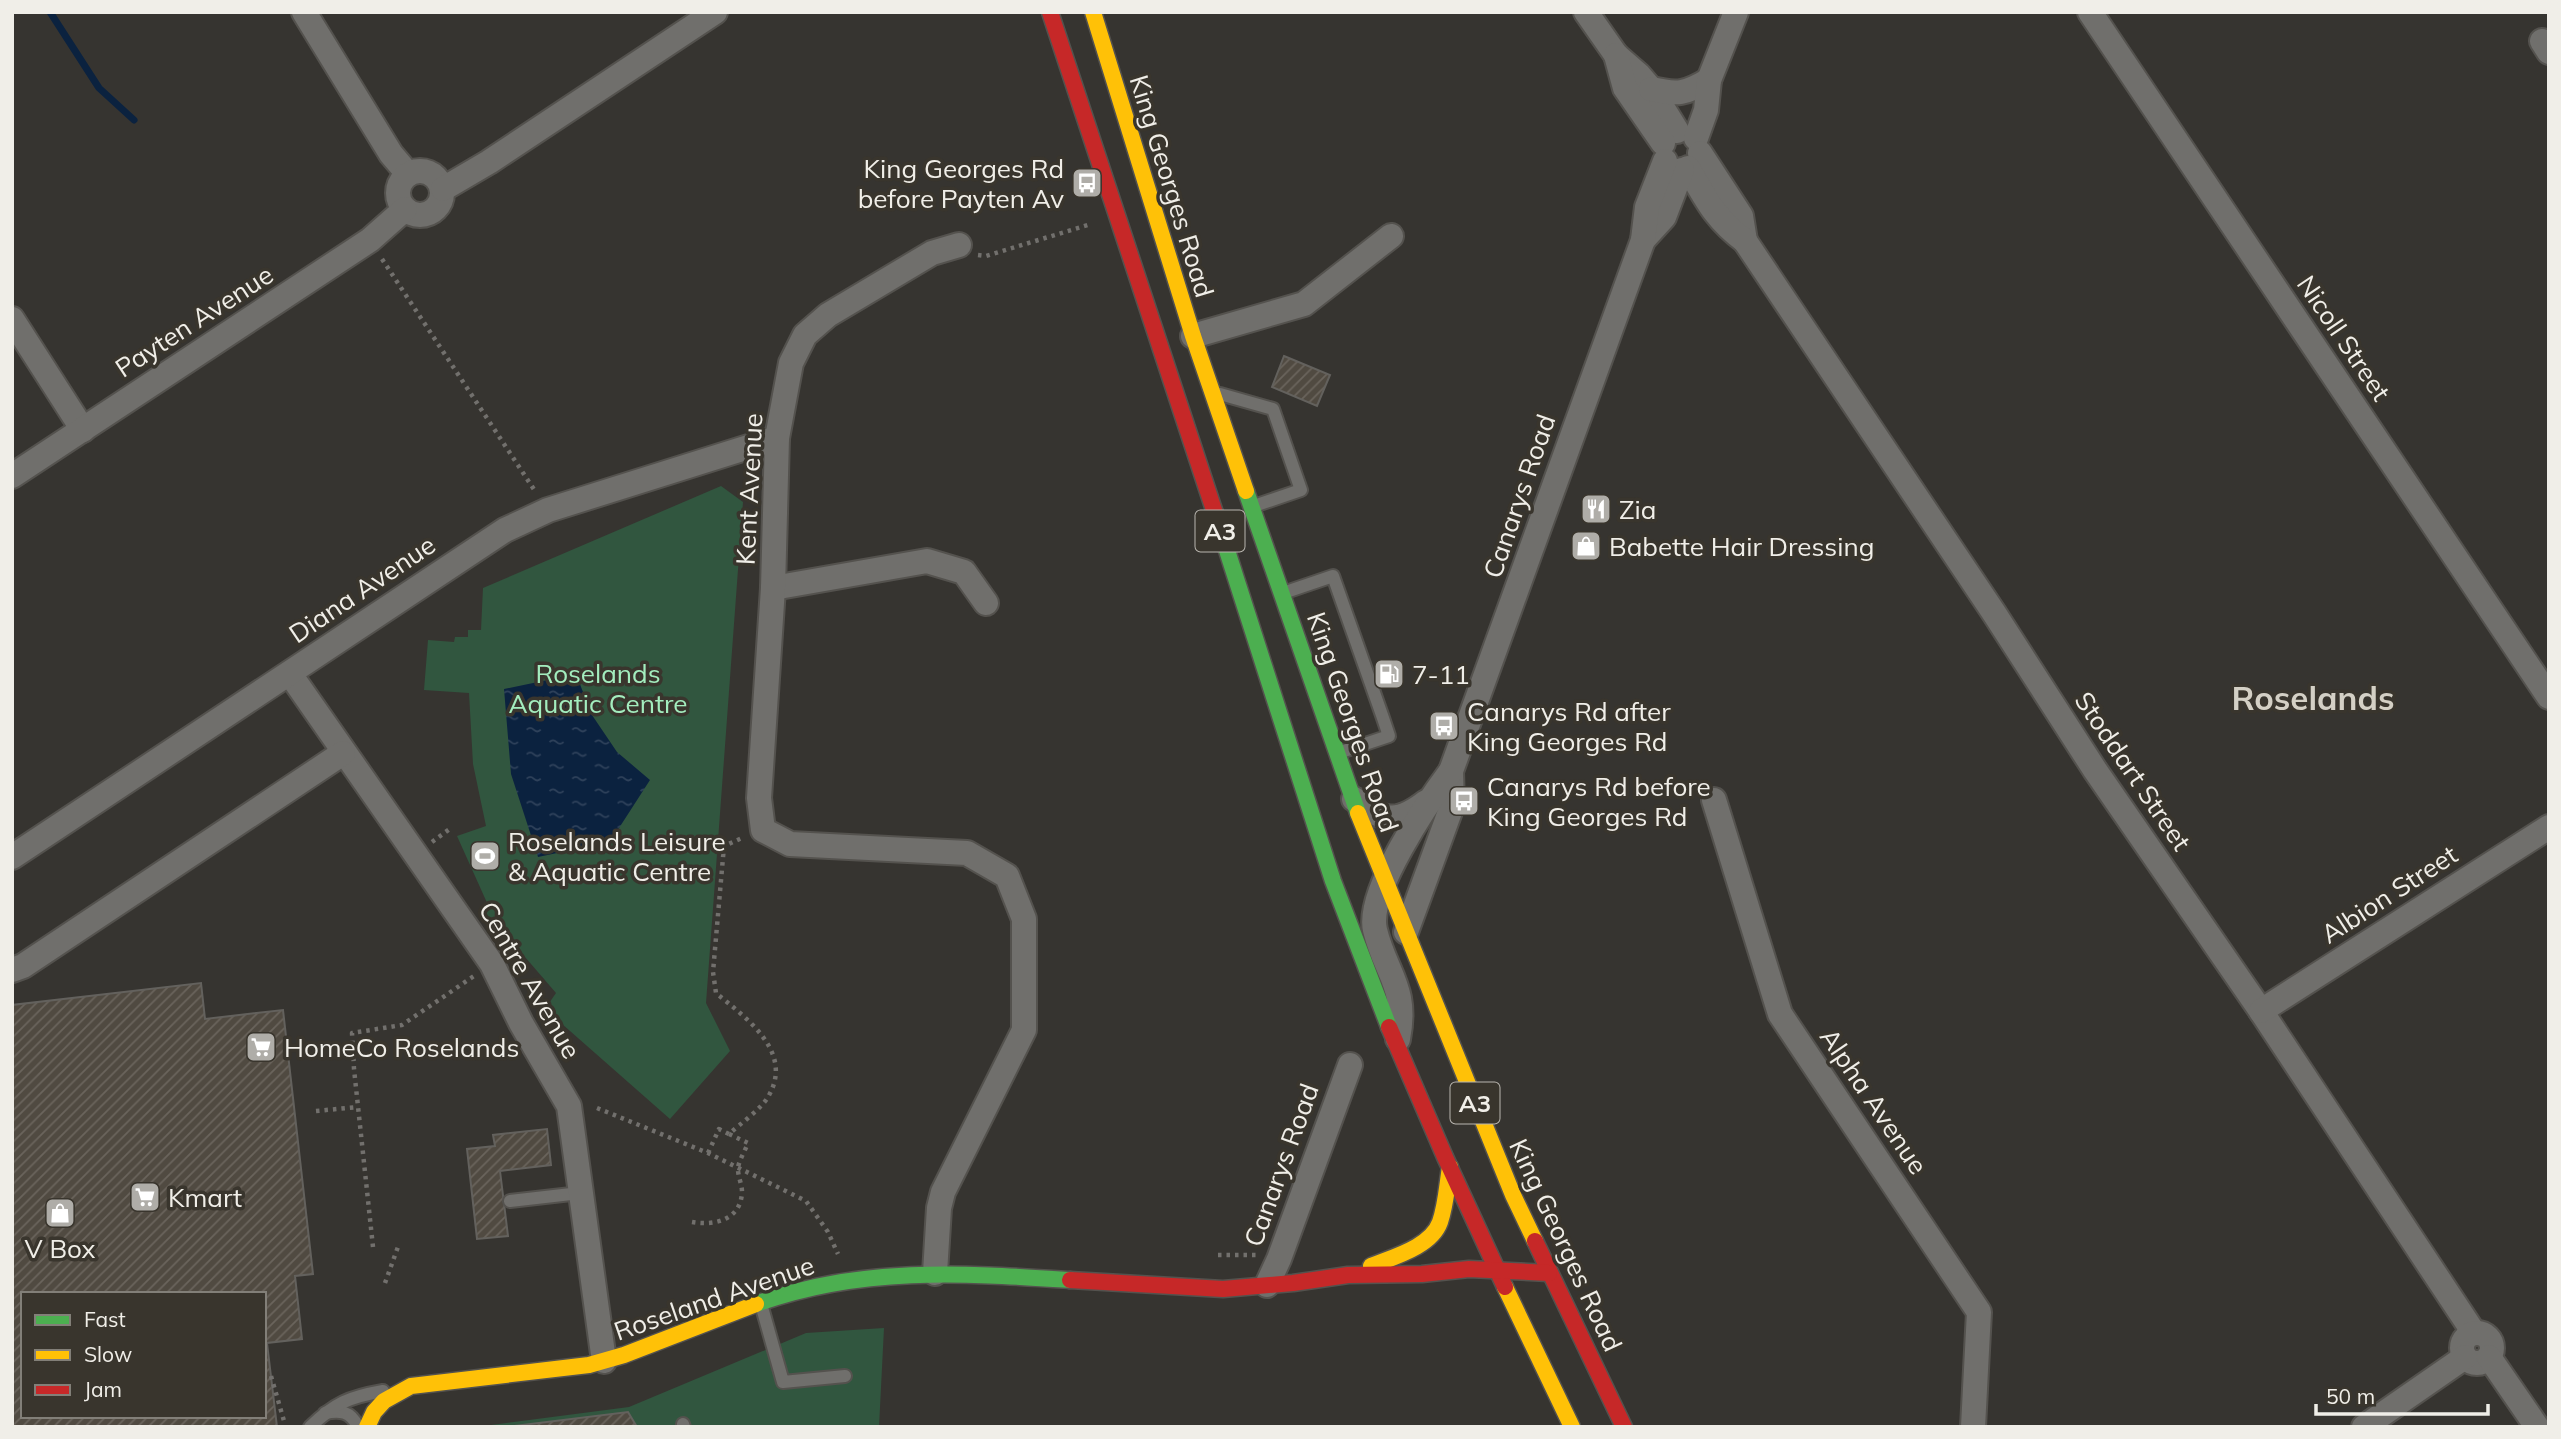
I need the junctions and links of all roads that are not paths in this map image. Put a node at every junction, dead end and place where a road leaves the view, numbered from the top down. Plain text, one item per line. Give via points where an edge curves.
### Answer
1 (304, 12) edge
2 (715, 12) edge
3 (1050, 12) edge
4 (1093, 12) edge
5 (1586, 12) edge
6 (1736, 12) edge
7 (2090, 12) edge
8 (1616, 55) junction
9 (1709, 80) junction
10 (1651, 89) junction
11 (1681, 149) junction
12 (408, 174) junction
13 (443, 189) junction
14 (1670, 205) junction
15 (405, 209) junction
16 (1718, 217) junction
17 (1391, 236) dead end
18 (1643, 240) junction
19 (1745, 241) junction
20 (959, 245) road end
21 (12, 319) edge
22 (1193, 336) junction
23 (1213, 392) junction
24 (83, 430) junction
25 (777, 438) junction
26 (12, 476) edge
27 (1252, 506) junction
28 (773, 588) junction
29 (1282, 593) junction
30 (986, 603) dead end
31 (290, 674) junction
32 (2549, 697) edge
33 (343, 753) junction
34 (1336, 754) junction
35 (1451, 771) junction
36 (1351, 796) junction
37 (1430, 799) junction
38 (1714, 800) dead end
39 (2549, 827) edge
40 (12, 856) edge
41 (1385, 881) junction
42 (1406, 932) junction
43 (12, 970) edge
44 (2261, 1010) junction
45 (1396, 1047) junction
46 (1350, 1065) dead end
47 (1450, 1167) junction
48 (580, 1193) junction
49 (510, 1201) dead end
50 (1497, 1269) junction
51 (935, 1273) junction
52 (1549, 1273) junction
53 (1348, 1275) junction
54 (1267, 1285) junction
55 (760, 1302) junction
56 (2477, 1357) junction
57 (604, 1361) junction
58 (845, 1376) dead end
59 (411, 1386) junction
60 (325, 1413) junction
61 (310, 1427) edge
62 (323, 1427) edge
63 (358, 1427) edge
64 (367, 1427) edge
65 (1572, 1427) edge
66 (1624, 1427) edge
67 (1973, 1427) edge
68 (2364, 1427) edge
69 (2537, 1427) edge

1 - 12 street
2 - 13 street
3 - 45 main road, A3 via 1333,881
4 - 22 main road, King Georges Road / A3
5 - 8 street, Stoddart Street
6 - 9 street, Canarys Road
7 - 32 street, Nicoll Street
8 - 10 street, Stoddart Street
8 - 11 street, Stoddart Street via 1625,88
9 - 10 street via 1677,94
9 - 11 street, Canarys Road via 1690,99
10 - 11 street, Stoddart Street
11 - 14 street, Canarys Road
11 - 16 street, Stoddart Street
11 - 18 street, Canarys Road via 1647,207
11 - 19 street, Stoddart Street via 1741,216
12 - 13 street via 429,172
12 - 15 street via 398,195
13 - 15 street via 435,210 420,215
14 - 16 street, Stoddart Street
14 - 18 street, Canarys Road
15 - 24 street, Payten Avenue via 370,240
16 - 19 street, Stoddart Street
17 - 22 street via 1304,304
18 - 35 street, Canarys Road
19 - 44 street, Stoddart Street via 2095,771
20 - 25 street, Kent Avenue via 932,253 828,315 804,335 791,363
21 - 24 street
22 - 23 main road, King Georges Road / A3
23 - 27 main road, King Georges Road / A3
23 - 27 lane via 1273,409 1301,490
24 - 26 street, Payten Avenue
25 - 28 street, Kent Avenue
25 - 31 street, Diana Avenue via 548,510 505,530
27 - 29 main road, King Georges Road / A3
28 - 30 street via 927,561 964,572
28 - 51 street, Kent Avenue via 759,798 763,830 790,844 967,853 1007,876 1024,919 1024,1030 943,1192
29 - 34 main road, King Georges Road / A3
29 - 34 lane via 1332,576 1389,736
31 - 33 street, Centre Avenue
31 - 40 street, Diana Avenue
33 - 43 street
33 - 48 street, Centre Avenue via 492,964 569,1106
34 - 36 main road, King Georges Road / A3
35 - 37 street, Canarys Road
35 - 42 street, Canarys Road via 1452,806
36 - 37 street, Canarys Road via 1379,817 1411,814
36 - 41 main road, King Georges Road / A3
37 - 41 street, Canarys Road
38 - 67 street, Alpha Avenue via 1780,1014 1979,1312
39 - 44 street, Albion Street
41 - 42 main road, King Georges Road / A3
41 - 45 street, Canarys Road via 1373,916 1401,998
42 - 52 main road, King Georges Road / A3
44 - 56 street, Stoddart Street via 2474,1333 2462,1348
45 - 47 main road, A3
46 - 54 street, Canarys Road
47 - 50 main road, A3
47 - 53 main road, Roseland Avenue via 1440,1224 1425,1242
48 - 49 lane
48 - 57 street, Centre Avenue
50 - 52 main road, Roseland Avenue
50 - 53 main road, Roseland Avenue
50 - 65 main road, A3
51 - 54 main road, Roseland Avenue via 1223,1289
51 - 55 main road, Roseland Avenue via 843,1280
52 - 66 main road, King Georges Road / A3
53 - 54 main road, Roseland Avenue
55 - 57 main road, Roseland Avenue
55 - 58 lane via 783,1382
56 - 68 street
56 - 69 street
57 - 59 main road, Roseland Avenue
59 - 60 lane via 356,1396
59 - 64 main road, Roseland Avenue via 385,1398
60 - 61 lane
60 - 62 lane
60 - 63 lane via 338,1410 349,1414

